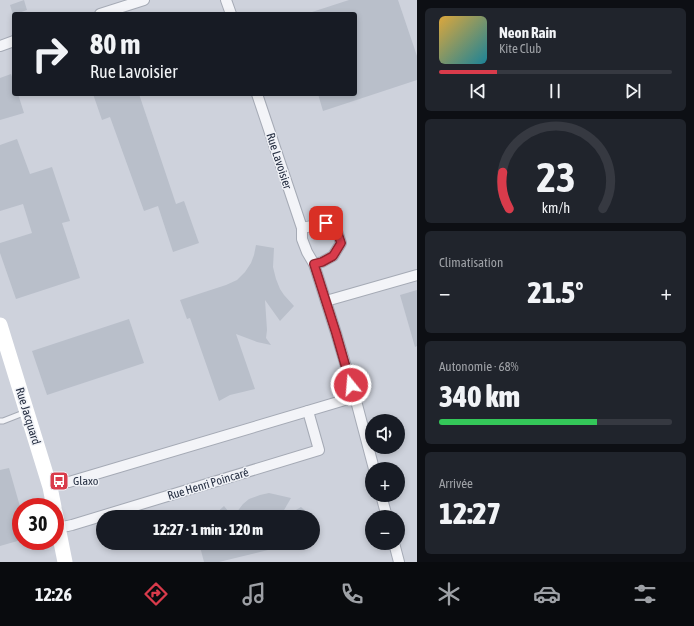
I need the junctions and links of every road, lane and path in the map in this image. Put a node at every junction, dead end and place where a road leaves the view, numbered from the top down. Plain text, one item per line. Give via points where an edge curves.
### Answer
1 (144, 0) edge
2 (226, 0) edge
3 (106, 12) edge
4 (230, 12) edge
5 (12, 42) edge
6 (0, 46) edge
7 (258, 96) edge
8 (302, 228) junction
9 (314, 264) junction
10 (417, 275) edge
11 (326, 301) junction
12 (0, 325) edge
13 (355, 397) junction
14 (308, 411) junction
15 (27, 412) junction
16 (0, 420) edge
17 (372, 462) edge
18 (68, 482) dead end
19 (52, 498) edge
20 (64, 527) edge
21 (63, 550) edge
22 (396, 550) edge
23 (65, 562) edge
24 (399, 562) edge

1 - 3 street
2 - 4 street
5 - 6 street
7 - 8 street, Rue Lavoisier
8 - 9 street, Rue Lavoisier via 302,239
8 - 9 street via 326,223 336,228 341,243 333,256
9 - 11 street, Rue Lavoisier
10 - 11 street
11 - 13 street, Rue Lavoisier
12 - 15 street, Rue Jacquard
13 - 14 street
13 - 17 street, Rue Lavoisier
14 - 18 street
14 - 20 street, Rue Henri Poincaré via 319,450
15 - 16 lane
15 - 19 street, Rue Jacquard
21 - 23 street
22 - 24 street

